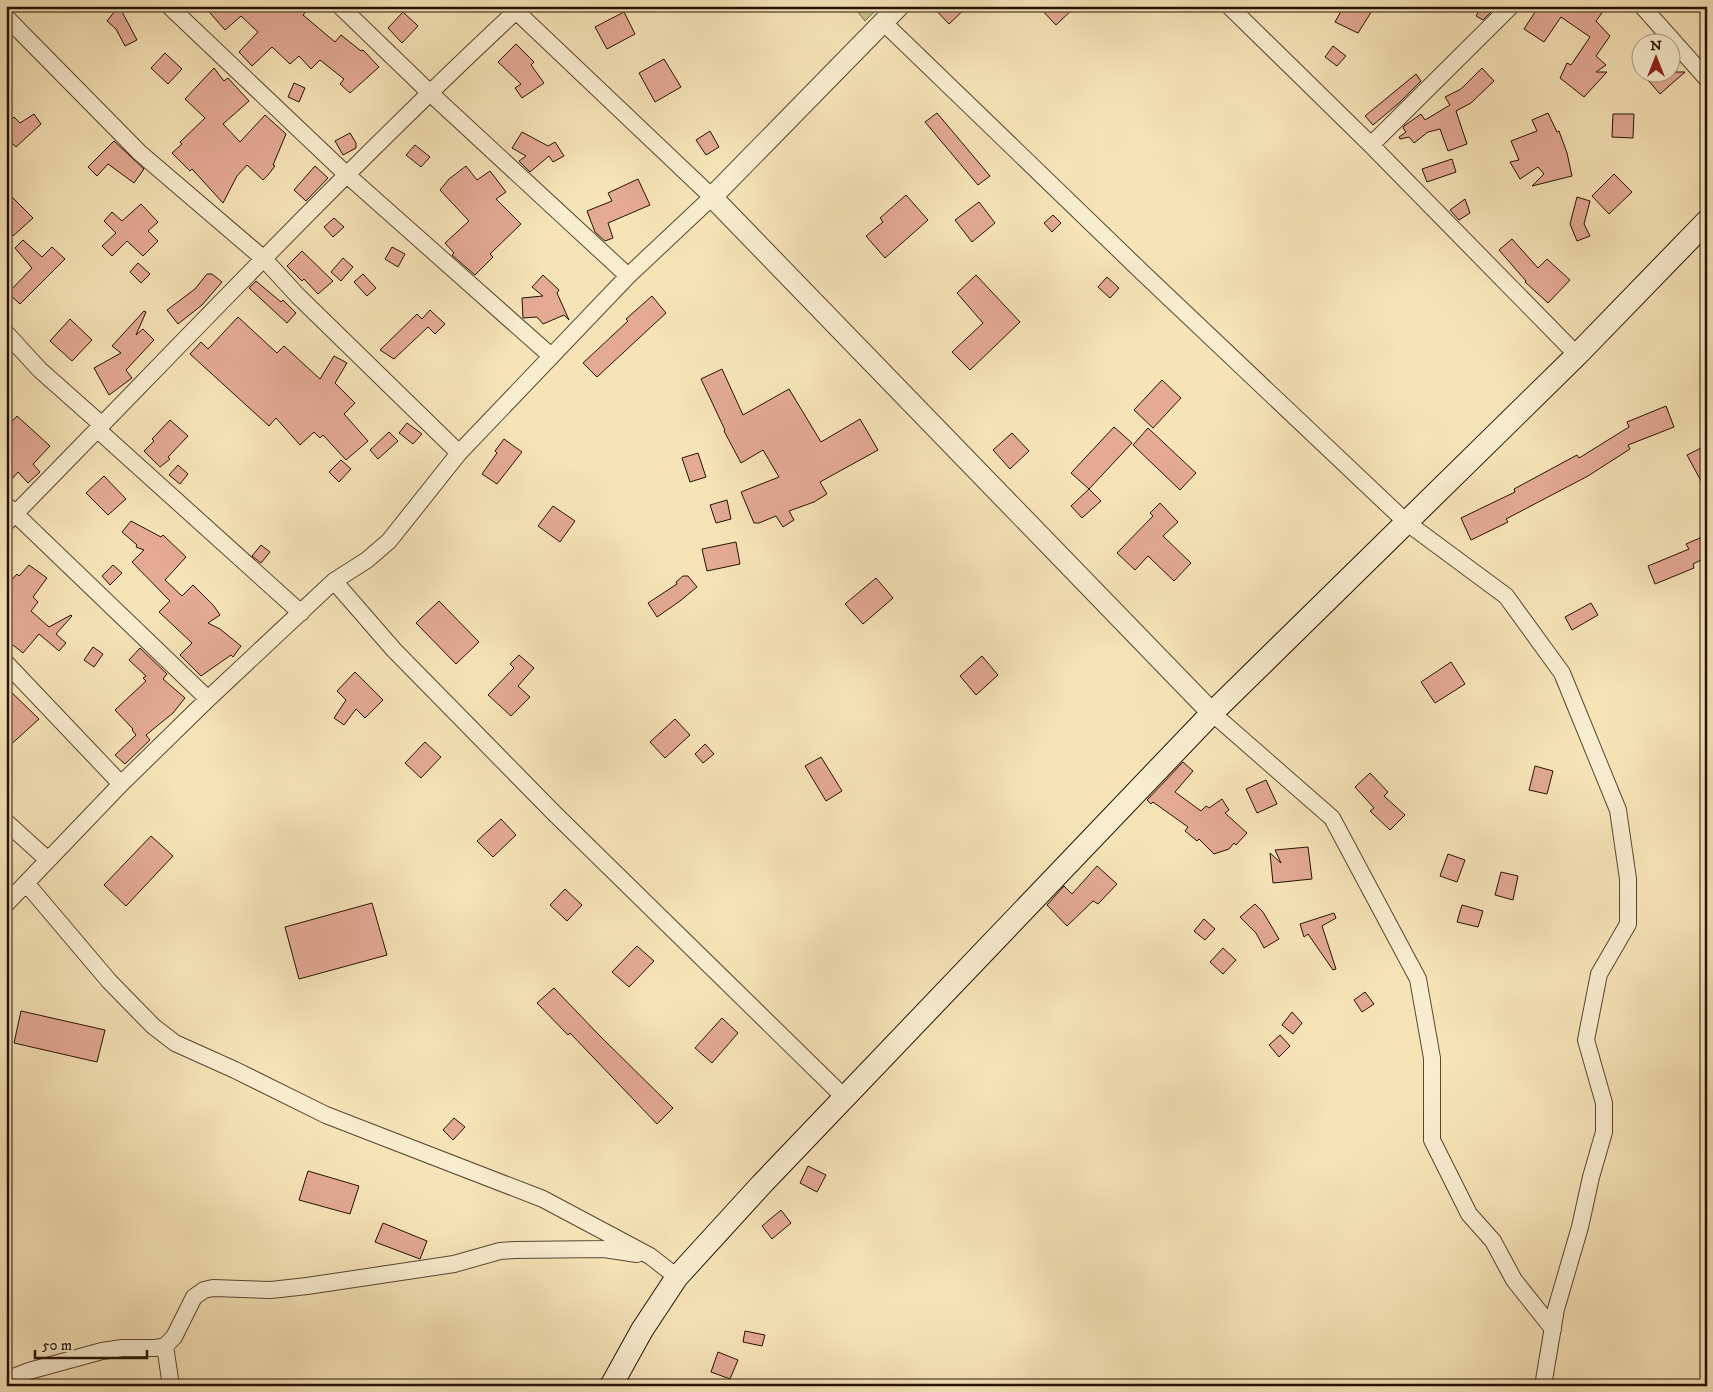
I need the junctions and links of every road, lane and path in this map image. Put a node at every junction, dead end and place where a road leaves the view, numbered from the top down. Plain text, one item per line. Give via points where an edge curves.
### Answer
1 (169, 6) edge
2 (340, 6) edge
3 (899, 6) edge
4 (1230, 6) edge
5 (1512, 6) edge
6 (1642, 6) edge
7 (516, 8) edge
8 (6, 17) edge
9 (883, 22) junction
10 (1707, 79) edge
11 (429, 92) junction
12 (1371, 145) junction
13 (346, 174) junction
14 (712, 197) junction
15 (1707, 221) edge
16 (264, 259) junction
17 (628, 276) junction
18 (6, 333) edge
19 (1577, 355) junction
20 (551, 356) junction
21 (100, 428) junction
22 (459, 453) junction
23 (9, 514) edge
24 (1406, 522) junction
25 (334, 582) junction
26 (301, 613) junction
27 (6, 663) edge
28 (208, 698) junction
29 (1212, 714) junction
30 (121, 784) junction
31 (6, 822) edge
32 (48, 860) junction
33 (26, 883) junction
34 (6, 904) edge
35 (846, 1098) junction
36 (650, 1256) junction
37 (677, 1277) junction
38 (1553, 1328) junction
39 (164, 1346) junction
40 (6, 1380) edge
41 (171, 1386) edge
42 (611, 1386) edge
43 (1543, 1386) edge

1 - 13 street
2 - 11 street
3 - 9 street
4 - 12 street
5 - 12 street
6 - 10 street
7 - 11 street
7 - 14 street
8 - 16 street via 140,153
9 - 14 street
9 - 24 street
11 - 13 street
11 - 17 street
12 - 19 street
13 - 16 street
13 - 20 street
14 - 17 street
14 - 29 street
15 - 19 main road
16 - 21 street
16 - 22 street
17 - 20 street
18 - 21 street
19 - 24 main road
20 - 22 street
21 - 23 street
21 - 26 street
22 - 25 street via 389,541
23 - 28 street
24 - 29 main road
24 - 38 street via 1506,596 1562,673 1618,810 1628,879 1628,924 1599,974 1586,1040 1604,1103 1604,1132
25 - 26 street
25 - 35 street via 394,650 502,759
26 - 28 street
27 - 30 street
28 - 30 street
29 - 35 main road
29 - 38 street via 1332,818 1418,979 1432,1058 1432,1140 1469,1214 1493,1241 1514,1280
30 - 32 street
31 - 32 street
32 - 33 street
33 - 34 street
33 - 36 street via 108,981 175,1043 326,1115 543,1199
35 - 37 main road via 761,1184
36 - 37 street
36 - 39 street via 604,1249 500,1251 454,1264 307,1286 271,1290 213,1288 194,1297 174,1337
37 - 42 main road
38 - 43 street
39 - 40 street via 102,1352
39 - 41 street

